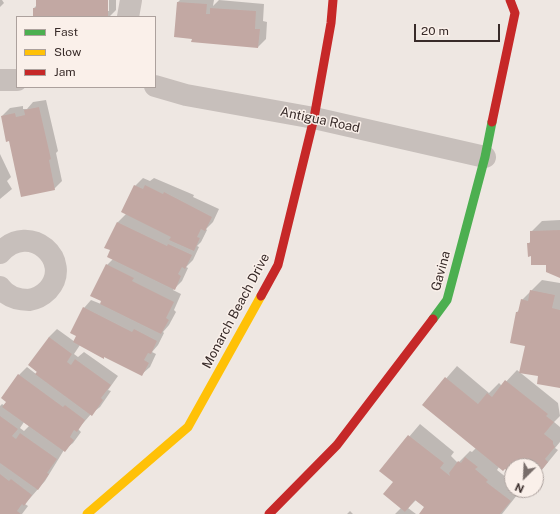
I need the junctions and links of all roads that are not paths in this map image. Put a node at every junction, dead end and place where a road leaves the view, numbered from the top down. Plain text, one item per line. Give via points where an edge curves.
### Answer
1 (131, 0) edge
2 (333, 0) edge
3 (510, 0) edge
4 (128, 16) edge
5 (0, 80) edge
6 (16, 80) edge
7 (156, 86) edge
8 (314, 118) junction
9 (485, 157) junction
10 (0, 253) edge
11 (3, 298) edge
12 (87, 514) edge
13 (269, 514) edge

1 - 4 street
2 - 8 street, Monarch Beach Drive
3 - 9 street, Gavina via 515,13
5 - 6 street
7 - 8 street, Antigua Road
8 - 9 street, Antigua Road
8 - 12 street, Monarch Beach Drive via 278,265 188,427
9 - 13 street, Gavina via 447,300 337,445
10 - 11 street via 6,246 17,241 29,240 40,244 49,252 55,274 51,286 33,299

